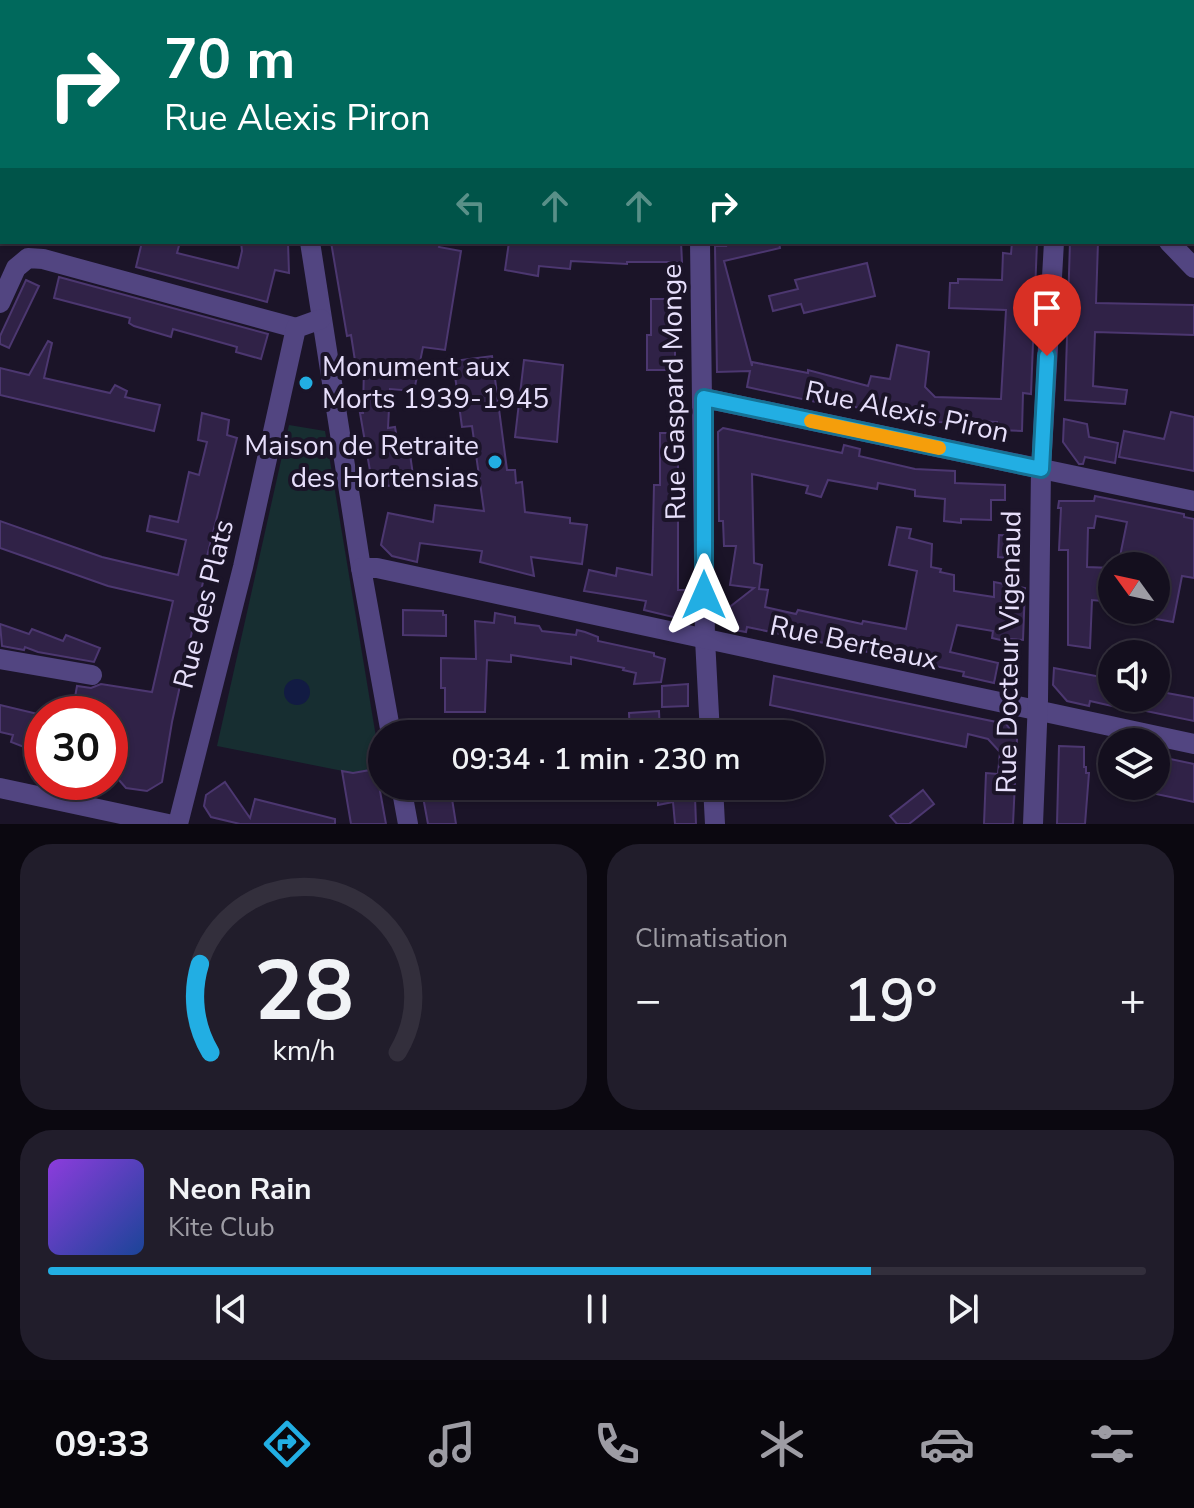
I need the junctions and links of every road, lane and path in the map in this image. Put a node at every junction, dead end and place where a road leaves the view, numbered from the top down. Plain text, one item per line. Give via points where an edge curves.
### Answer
1 (310, 244) edge
2 (700, 244) edge
3 (1054, 244) edge
4 (1171, 244) edge
5 (1194, 268) edge
6 (0, 303) edge
7 (321, 319) junction
8 (296, 328) junction
9 (704, 398) junction
10 (1041, 469) junction
11 (1194, 501) edge
12 (361, 568) junction
13 (705, 639) junction
14 (0, 659) edge
15 (92, 675) dead end
16 (1038, 711) junction
17 (388, 720) edge
18 (709, 720) edge
19 (1194, 744) edge
20 (0, 788) edge
21 (404, 800) edge
22 (714, 800) edge
23 (168, 824) edge
24 (178, 824) edge
25 (408, 824) edge
26 (715, 824) edge
27 (1033, 824) edge

1 - 7 street
2 - 9 street, Rue Gaspard Monge
3 - 10 street, Rue Docteur Vigenaud
4 - 5 street
6 - 8 street via 16,268 28,258 43,259
7 - 8 street
7 - 12 street
8 - 24 street, Rue des Plats
9 - 10 street, Rue Alexis Piron
9 - 13 street, Rue Gaspard Monge
10 - 11 street, Rue Alexis Piron
10 - 16 street, Rue Docteur Vigenaud
12 - 13 street, Rue Berteaux
12 - 17 street
13 - 16 street, Rue Berteaux
13 - 18 street, Rue Gaspard Monge
14 - 15 street
16 - 19 street, Rue Berteaux
16 - 27 street, Rue Docteur Vigenaud
20 - 23 street
21 - 25 street
22 - 26 street

